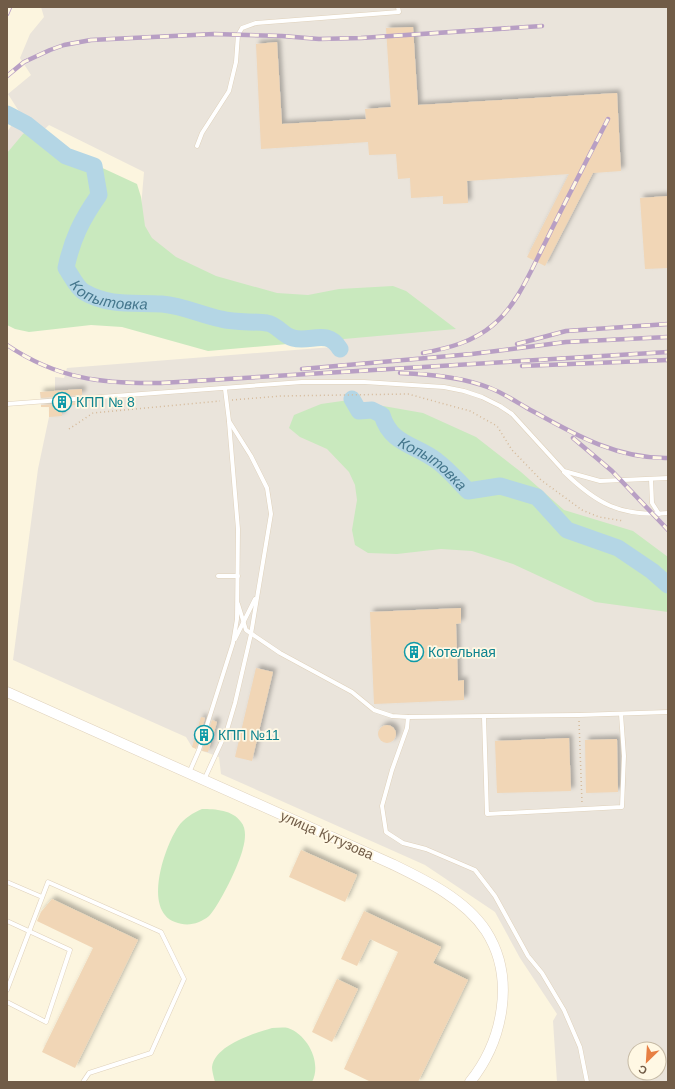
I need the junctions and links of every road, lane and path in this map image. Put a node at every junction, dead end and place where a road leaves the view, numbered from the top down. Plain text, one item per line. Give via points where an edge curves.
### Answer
1 (398, 7) edge
2 (197, 146) dead end
3 (225, 389) junction
4 (226, 400) junction
5 (7, 404) edge
6 (229, 421) junction
7 (69, 429) dead end
8 (564, 471) junction
9 (668, 478) edge
10 (651, 480) junction
11 (668, 513) edge
12 (659, 514) junction
13 (624, 521) dead end
14 (218, 576) dead end
15 (238, 576) junction
16 (258, 594) junction
17 (238, 604) junction
18 (243, 623) junction
19 (251, 634) junction
20 (233, 643) junction
21 (7, 692) edge
22 (668, 712) edge
23 (621, 714) junction
24 (579, 715) junction
25 (408, 717) junction
26 (484, 717) junction
27 (189, 774) junction
28 (204, 780) junction
29 (582, 809) junction
30 (7, 882) edge
31 (42, 897) junction
32 (7, 921) edge
33 (29, 931) junction
34 (7, 990) edge
35 (7, 1002) edge
36 (83, 1082) edge
37 (470, 1082) edge
38 (588, 1082) edge

1 - 2 lane via 399,12 256,23 242,28 238,35 236,62 229,91 205,128
3 - 4 lane
3 - 5 lane
3 - 8 lane via 302,382 364,382 464,391 482,397 512,414
4 - 6 lane
4 - 7 path via 93,413
4 - 13 path via 281,396 408,394 470,411 497,426 512,450 541,480 582,510 599,517
6 - 15 lane via 238,529
6 - 16 lane via 251,456 269,497 270,521
8 - 10 lane via 600,481
8 - 12 lane via 603,504 626,512
9 - 10 lane
10 - 12 lane via 652,503
11 - 12 lane
14 - 15 lane
15 - 17 lane
16 - 18 lane
16 - 19 lane
17 - 18 lane
17 - 20 lane
18 - 19 lane
18 - 20 lane
19 - 25 lane via 280,653 352,692 374,710 392,716
19 - 28 lane via 230,720
20 - 27 lane
21 - 27 street, улица Кутузова
22 - 23 lane
23 - 24 lane
23 - 29 lane via 624,756 622,807
24 - 26 lane
24 - 29 path
25 - 26 lane
25 - 38 lane via 408,728 382,806 386,832 403,843 426,849 475,870 495,896 528,956 542,973 570,1020 580,1047
26 - 29 lane via 487,814
27 - 28 street, улица Кутузова
28 - 37 street, улица Кутузова via 419,877 456,902 485,930 494,947 502,979 501,1016 491,1047
30 - 31 lane
31 - 33 lane
31 - 36 lane via 48,882 161,932 184,980 151,1053 89,1073
32 - 33 lane
33 - 34 lane
33 - 35 lane via 70,950 46,1022

